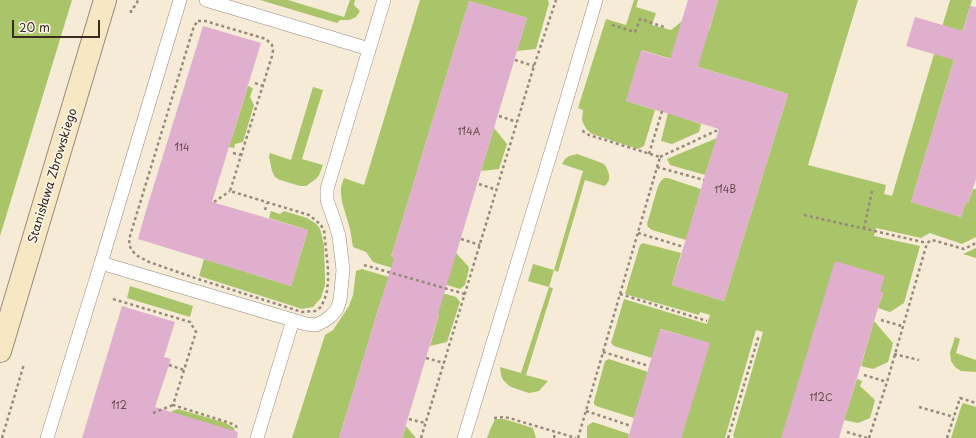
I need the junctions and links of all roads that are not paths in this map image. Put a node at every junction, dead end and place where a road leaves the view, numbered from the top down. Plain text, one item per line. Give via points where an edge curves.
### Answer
1 (105, 0) edge
2 (180, 0) edge
3 (206, 0) edge
4 (384, 0) edge
5 (596, 0) edge
6 (369, 50) junction
7 (101, 263) junction
8 (293, 320) junction
9 (0, 351) edge
10 (47, 438) edge
11 (257, 438) edge
12 (464, 438) edge

1 - 9 main road, Stanisława Zbrowskiego
2 - 7 lane
3 - 6 lane
4 - 6 lane
5 - 12 lane
6 - 8 lane via 327,189 327,200 339,236 343,270 340,300 332,316 316,325
7 - 8 lane
7 - 10 lane
8 - 11 lane

